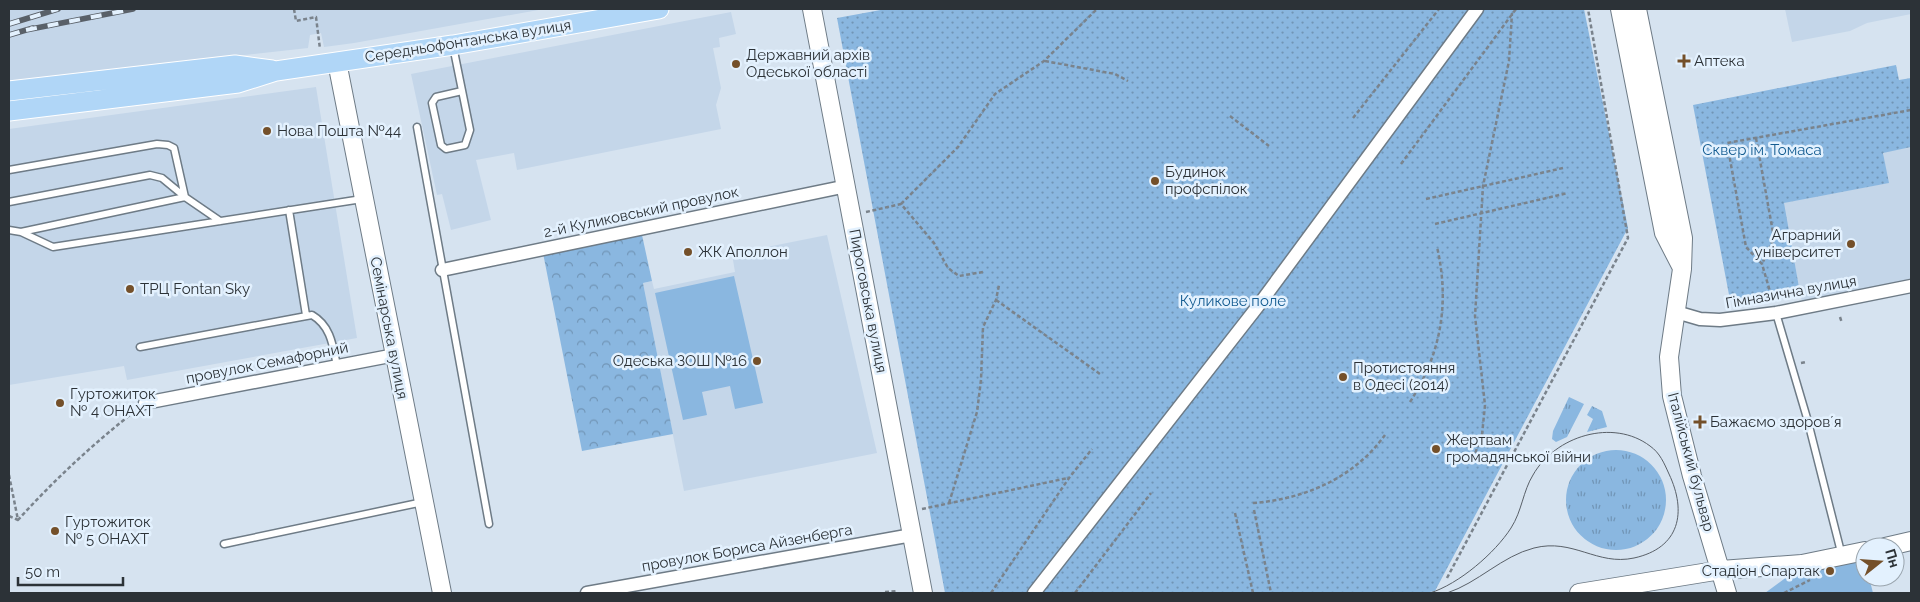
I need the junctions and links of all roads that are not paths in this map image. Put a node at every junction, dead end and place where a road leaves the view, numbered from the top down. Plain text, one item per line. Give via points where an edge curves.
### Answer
1 (659, 9) edge
2 (812, 9) edge
3 (1477, 9) edge
4 (1620, 9) edge
5 (1637, 9) edge
6 (453, 45) junction
7 (337, 62) junction
8 (276, 71) junction
9 (9, 91) edge
10 (462, 91) junction
11 (9, 111) edge
12 (417, 127) dead end
13 (9, 170) edge
14 (847, 186) junction
15 (185, 197) junction
16 (364, 199) junction
17 (9, 202) edge
18 (289, 210) junction
19 (220, 221) junction
20 (9, 230) edge
21 (21, 232) junction
22 (1682, 269) junction
23 (442, 270) junction
24 (1911, 286) edge
25 (1676, 312) junction
26 (1776, 313) junction
27 (306, 316) junction
28 (140, 347) dead end
29 (394, 355) junction
30 (337, 366) junction
31 (145, 403) road end
32 (424, 502) junction
33 (489, 524) dead end
34 (912, 535) junction
35 (224, 544) dead end
36 (1855, 553) edge
37 (1842, 556) junction
38 (1721, 570) junction
39 (442, 593) edge
40 (587, 593) edge
41 (923, 593) edge
42 (1034, 593) edge
43 (1579, 593) edge
44 (1727, 593) edge

1 - 6 main road, Середньофонтанська вулиця
2 - 14 main road, Пироговська вулиця
3 - 42 street via 1258,306
4 - 22 main road via 1664,233
5 - 22 main road, Італійський бульвар via 1683,238
6 - 7 main road, Середньофонтанська вулиця
6 - 10 lane
7 - 8 main road, Середньофонтанська вулиця
7 - 16 main road, Семінарська вулиця
8 - 9 main road, Середньофонтанська вулиця via 235,65
8 - 11 main road, Середньофонтанська вулиця via 238,83
10 - 10 lane via 470,130 465,146 446,150 441,145 432,103 436,96
12 - 23 lane
13 - 15 lane via 158,144 168,145 174,148
14 - 23 street, 2-й Куликовський провулок
14 - 34 main road, Пироговська вулиця
15 - 17 lane via 162,178 150,175
15 - 19 lane
15 - 21 lane
16 - 18 lane
16 - 29 main road, Семінарська вулиця
18 - 19 lane
18 - 27 lane
19 - 21 lane via 53,247
20 - 21 lane
22 - 25 main road, Італійський бульвар
23 - 33 lane
24 - 26 street, Гімназична вулиця
25 - 26 street, Гімназична вулиця via 1700,319 1720,320
25 - 38 main road, Італійський бульвар via 1669,357 1672,396
26 - 37 lane
27 - 28 lane
27 - 30 lane via 312,315 324,325
29 - 30 street, провулок Семафорний
29 - 32 main road, Семінарська вулиця
30 - 31 street, провулок Семафорний
32 - 35 lane
32 - 39 main road, Семінарська вулиця
34 - 40 street, провулок Бориса Айзенберга
34 - 41 main road, Пироговська вулиця
36 - 37 main road
37 - 38 main road via 1802,564
38 - 43 main road
38 - 44 main road, Італійський бульвар

